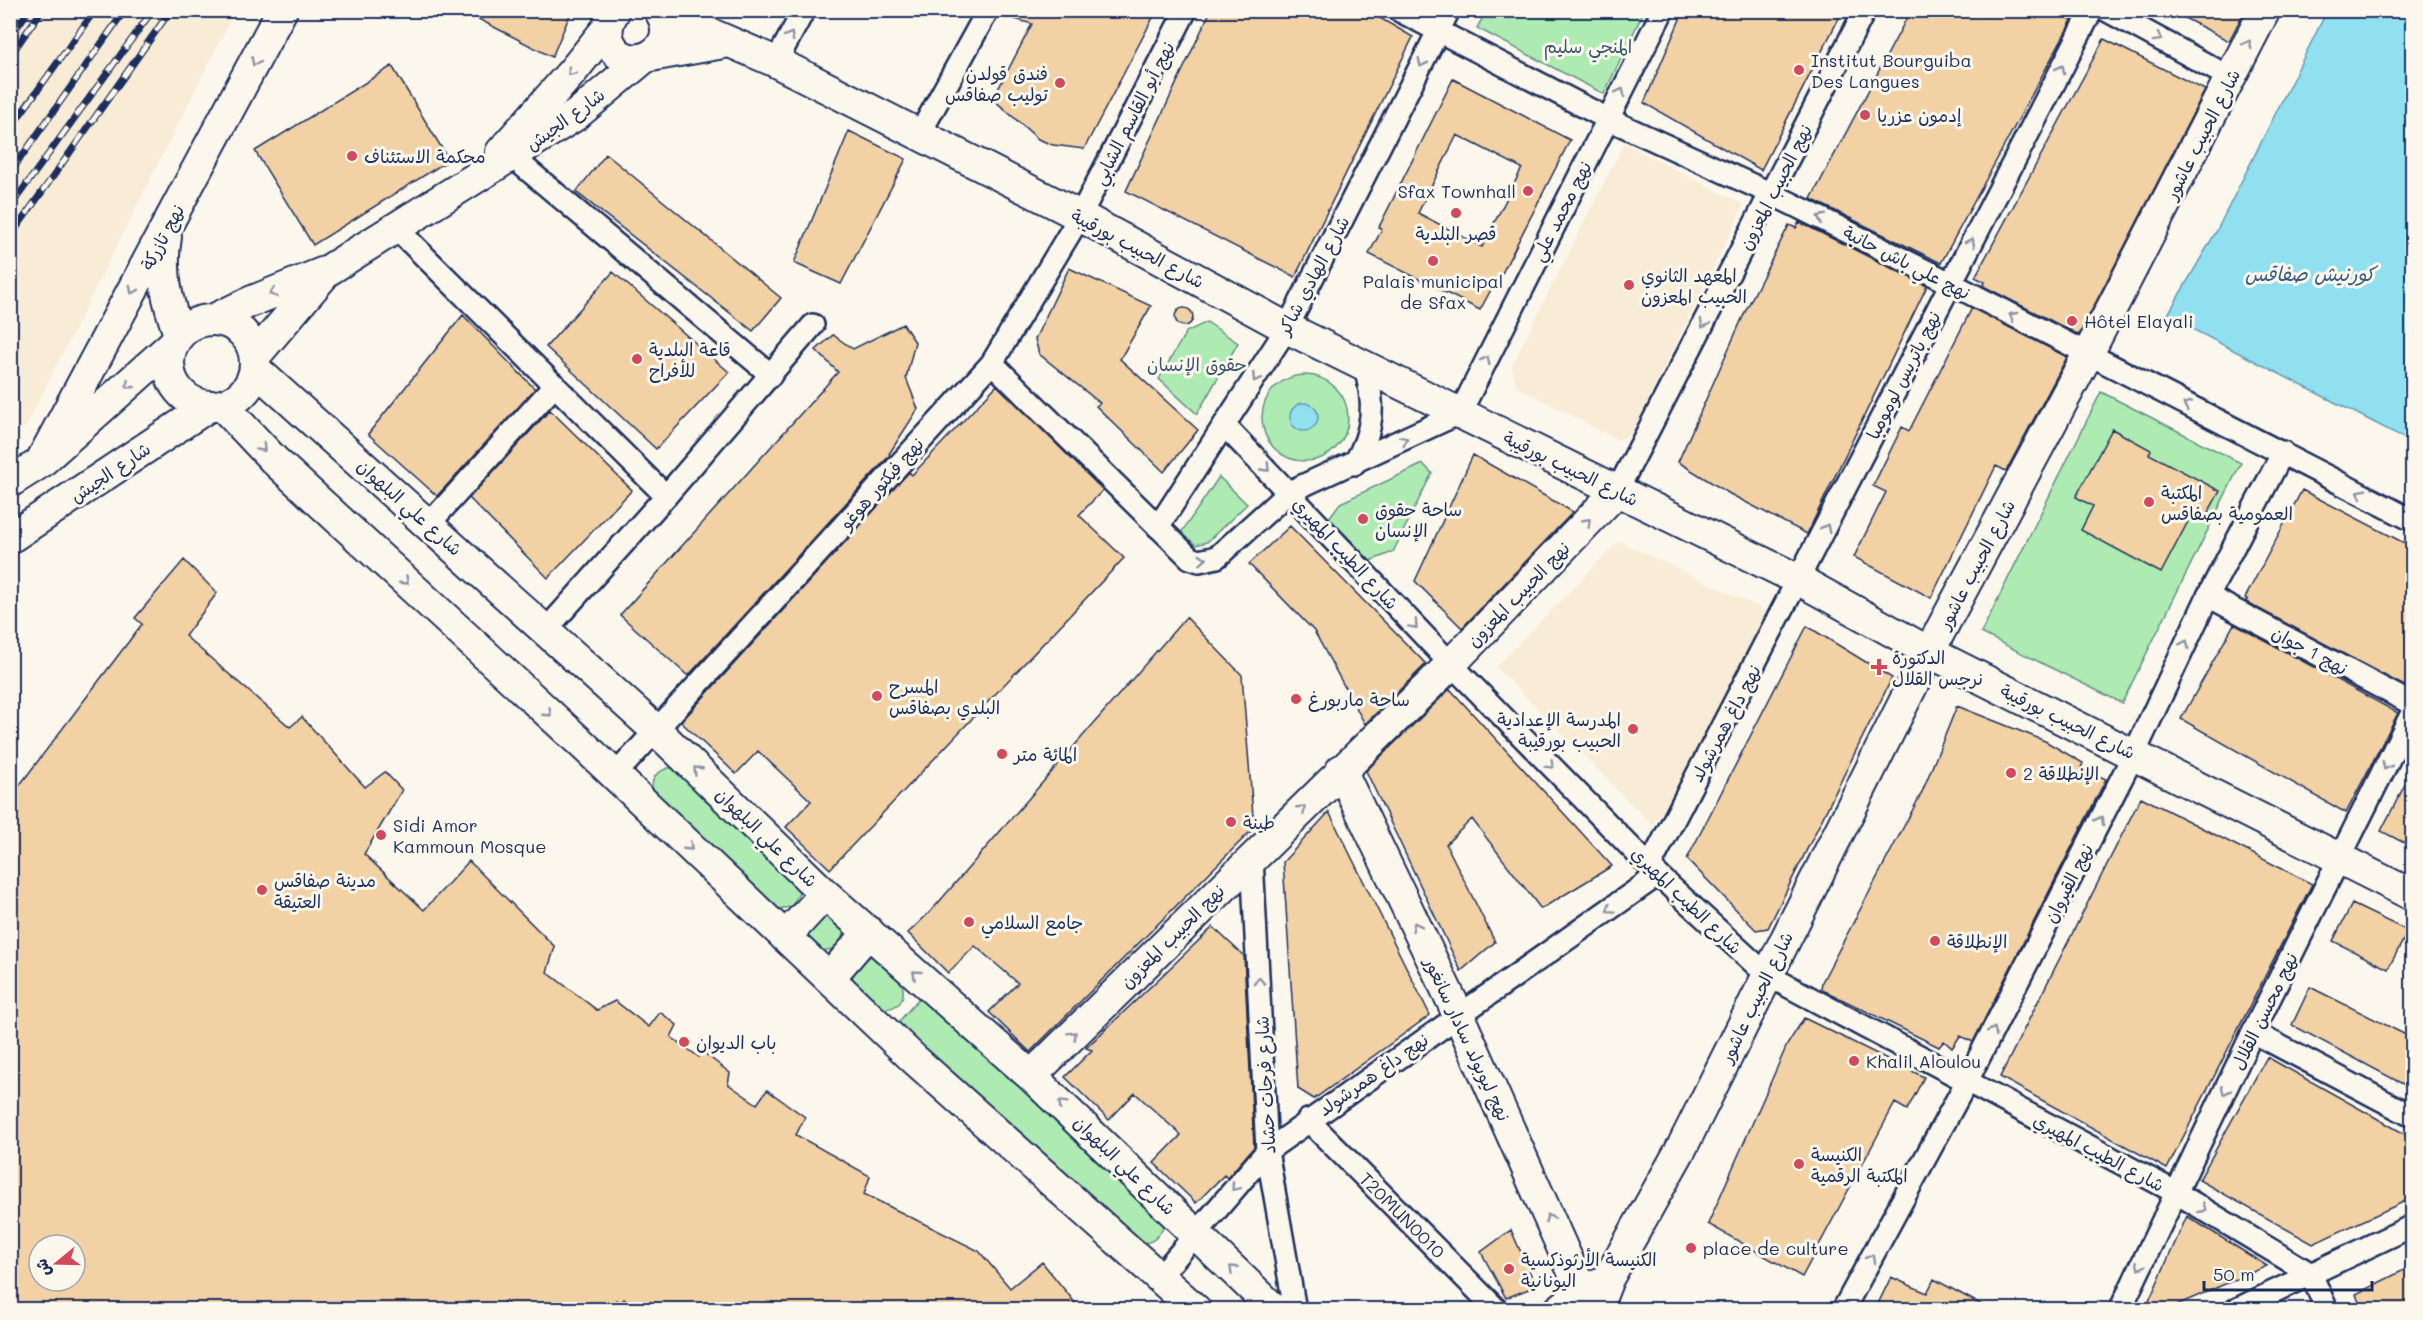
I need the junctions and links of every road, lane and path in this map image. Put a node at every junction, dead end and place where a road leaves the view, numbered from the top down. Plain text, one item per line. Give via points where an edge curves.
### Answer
1 (282, 10) edge
2 (804, 10) edge
3 (988, 10) edge
4 (1186, 10) edge
5 (1398, 10) edge
6 (1449, 10) edge
7 (1663, 10) edge
8 (1865, 10) edge
9 (2092, 10) edge
10 (2106, 10) edge
11 (2265, 10) edge
12 (661, 14) edge
13 (610, 16) edge
14 (1438, 32) junction
15 (729, 42) junction
16 (647, 58) junction
17 (776, 62) junction
18 (2231, 78) junction
19 (1608, 119) junction
20 (919, 135) junction
21 (507, 153) junction
22 (1772, 194) junction
23 (1080, 216) junction
24 (168, 225) junction
25 (395, 227) junction
26 (327, 272) junction
27 (1950, 283) junction
28 (214, 319) junction
29 (813, 325) dead end
30 (1287, 328) junction
31 (175, 340) junction
32 (2087, 356) junction
33 (255, 363) junction
34 (992, 363) junction
35 (1364, 366) junction
36 (771, 375) junction
37 (555, 385) junction
38 (216, 406) junction
39 (1460, 412) junction
40 (1225, 426) junction
41 (2283, 452) junction
42 (40, 463) junction
43 (1354, 464) junction
44 (10, 482) edge
45 (1617, 491) junction
46 (1289, 492) junction
47 (666, 496) junction
48 (2412, 520) edge
49 (429, 524) junction
50 (1158, 527) junction
51 (10, 538) edge
52 (1799, 580) junction
53 (2208, 596) junction
54 (545, 631) junction
55 (1929, 652) junction
56 (1451, 664) junction
57 (2412, 704) edge
58 (2412, 713) edge
59 (657, 731) junction
60 (2134, 754) junction
61 (1341, 770) junction
62 (615, 775) junction
63 (1252, 858) junction
64 (2340, 859) junction
65 (1654, 871) junction
66 (825, 894) junction
67 (2412, 895) edge
68 (869, 932) junction
69 (785, 937) junction
70 (1767, 975) junction
71 (830, 977) junction
72 (1458, 1014) junction
73 (2253, 1032) junction
74 (1031, 1076) junction
75 (1967, 1081) junction
76 (2412, 1116) edge
77 (1308, 1119) junction
78 (1267, 1150) junction
79 (2175, 1192) junction
80 (2412, 1226) edge
81 (1196, 1233) junction
82 (2311, 1274) junction
83 (1160, 1276) junction
84 (1587, 1300) edge
85 (1196, 1310) edge
86 (1275, 1310) edge
87 (1295, 1310) edge
88 (1497, 1310) edge
89 (1843, 1310) edge
90 (2120, 1310) edge
91 (2235, 1310) edge
92 (2326, 1310) edge

1 -> 24 street, نهج تازركة
17 -> 2 street
3 - 20 street
4 - 23 street, نهج أبو القاسم الشابي
5 - 14 street, نهج علي باش حانبة
6 - 14 street, شارع الهادي شاكر
19 -> 7 street, نهج محمد علي
8 - 22 street, نهج الحبيب المعزون
27 -> 9 street, نهج باتريس لومومبا
10 -> 18 street
18 -> 11 street, شارع الحبيب عاشور
12 - 15 street, شارع الحبيب بورقيبة
12 - 16 street via 666,26 664,43
13 - 16 street via 611,45 617,52 625,57
13 -> 21 street, شارع الجيش via 572,72
14 - 19 street, نهج علي باش حانبة
14 -> 30 street, شارع الهادي شاكر
15 - 16 street
15 - 17 street, شارع الحبيب بورقيبة
16 - 21 street, شارع الجيش via 576,115
17 - 20 street, شارع الحبيب بورقيبة
18 - 32 street, شارع الحبيب عاشور
19 - 22 street, نهج علي باش حانبة
39 -> 19 street, نهج محمد علي
20 - 23 street, شارع الحبيب بورقيبة
21 - 25 street, شارع الجيش
21 - 36 street
27 -> 22 street, نهج علي باش حانبة
22 -> 45 street, نهج الحبيب المعزون
23 - 30 street, شارع الحبيب بورقيبة
23 - 34 street, نهج فيكتور هوغو
24 - 31 street via 164,280
24 -> 42 street, نهج تازركة
25 - 26 street, شارع الجيش
25 - 37 street
26 -> 28 street, شارع الجيش
26 - 33 street, شارع الجيش
32 -> 27 street, نهج علي باش حانبة
52 -> 27 street, نهج باتريس لومومبا
28 - 31 street via 201,320
28 - 33 street via 241,330 250,342
29 - 36 street
30 - 35 street, شارع الحبيب بورقيبة
30 -> 40 street, شارع الهادي شاكر
31 - 38 street via 170,372 175,385 195,403
31 -> 42 street
41 -> 32 street, نهج علي باش حانبة
32 - 55 street, شارع الحبيب عاشور
33 - 38 street via 244,392
33 - 49 street, شارع علي البلهوان
34 - 50 street
34 - 59 street, نهج فيكتور هوغو
35 - 39 street, شارع الحبيب بورقيبة
35 - 43 street via 1373,406 1371,427
36 - 47 street
37 - 47 street
37 - 49 street
38 - 51 street, شارع الجيش
38 -> 62 street
43 -> 39 street
39 - 45 street, شارع الحبيب بورقيبة
40 -> 46 street, شارع الطيب المهيري
40 - 50 street, شارع الهادي شاكر
48 -> 41 street, نهج علي باش حانبة
41 - 53 street, نهج القيروان
42 - 44 street
43 - 46 street
45 - 52 street, شارع الحبيب بورقيبة
56 -> 45 street, نهج الحبيب المعزون
50 -> 46 street via 1190,558 1208,560 1217,557
46 -> 56 street, شارع الطيب المهيري
47 - 54 street
49 - 54 street, شارع علي البلهوان
52 - 55 street, شارع الحبيب بورقيبة
52 - 65 street, نهج داغ همرشولد
53 - 57 street, نهج 1 جوان
60 -> 53 street, نهج القيروان
54 - 59 street, شارع علي البلهوان
55 - 60 street, شارع الحبيب بورقيبة
55 - 70 street, شارع الحبيب عاشور
56 - 61 street, نهج الحبيب المعزون
56 -> 65 street, شارع الطيب المهيري
58 -> 64 street, نهج محسن القلال
59 - 62 street, نهج فيكتور هوغو
66 -> 59 street, شارع علي البلهوان
60 - 64 street, شارع الحبيب بورقيبة
75 -> 60 street, نهج القيروان
63 -> 61 street, نهج الحبيب المعزون
72 -> 61 street, نهج ليوبولد سادار سانغور
62 -> 69 street
74 -> 63 street, نهج الحبيب المعزون
78 -> 63 street, شارع فرحات حشاد
64 - 67 street, شارع الحبيب بورقيبة
64 - 73 street, نهج محسن القلال
65 - 70 street, شارع الطيب المهيري
65 -> 72 street, نهج داغ همرشولد
66 - 68 street, شارع علي البلهوان
66 - 69 street
68 - 71 street
74 -> 68 street, شارع علي البلهوان
69 - 71 street
70 - 75 street, شارع الطيب المهيري
70 - 84 street, شارع الحبيب عاشور via 1682,1147
71 - 83 street via 914,1059
72 - 77 street, نهج داغ همرشولد
84 -> 72 street, نهج ليوبولد سادار سانغور
73 - 76 street
73 -> 79 street, نهج محسن القلال
81 -> 74 street, شارع علي البلهوان
75 - 79 street, شارع الطيب المهيري
89 -> 75 street, نهج القيروان
77 - 78 street, نهج داغ همرشولد
77 - 88 street, T20MUN0010
78 -> 81 street, نهج داغ همرشولد
78 - 87 street, شارع فرحات حشاد
79 -> 82 street, شارع الطيب المهيري
79 -> 90 street, نهج محسن القلال
80 - 82 street
81 - 83 street, نهج داغ همرشولد
86 -> 81 street, شارع علي البلهوان
82 - 91 street
82 - 92 street
83 - 85 street

